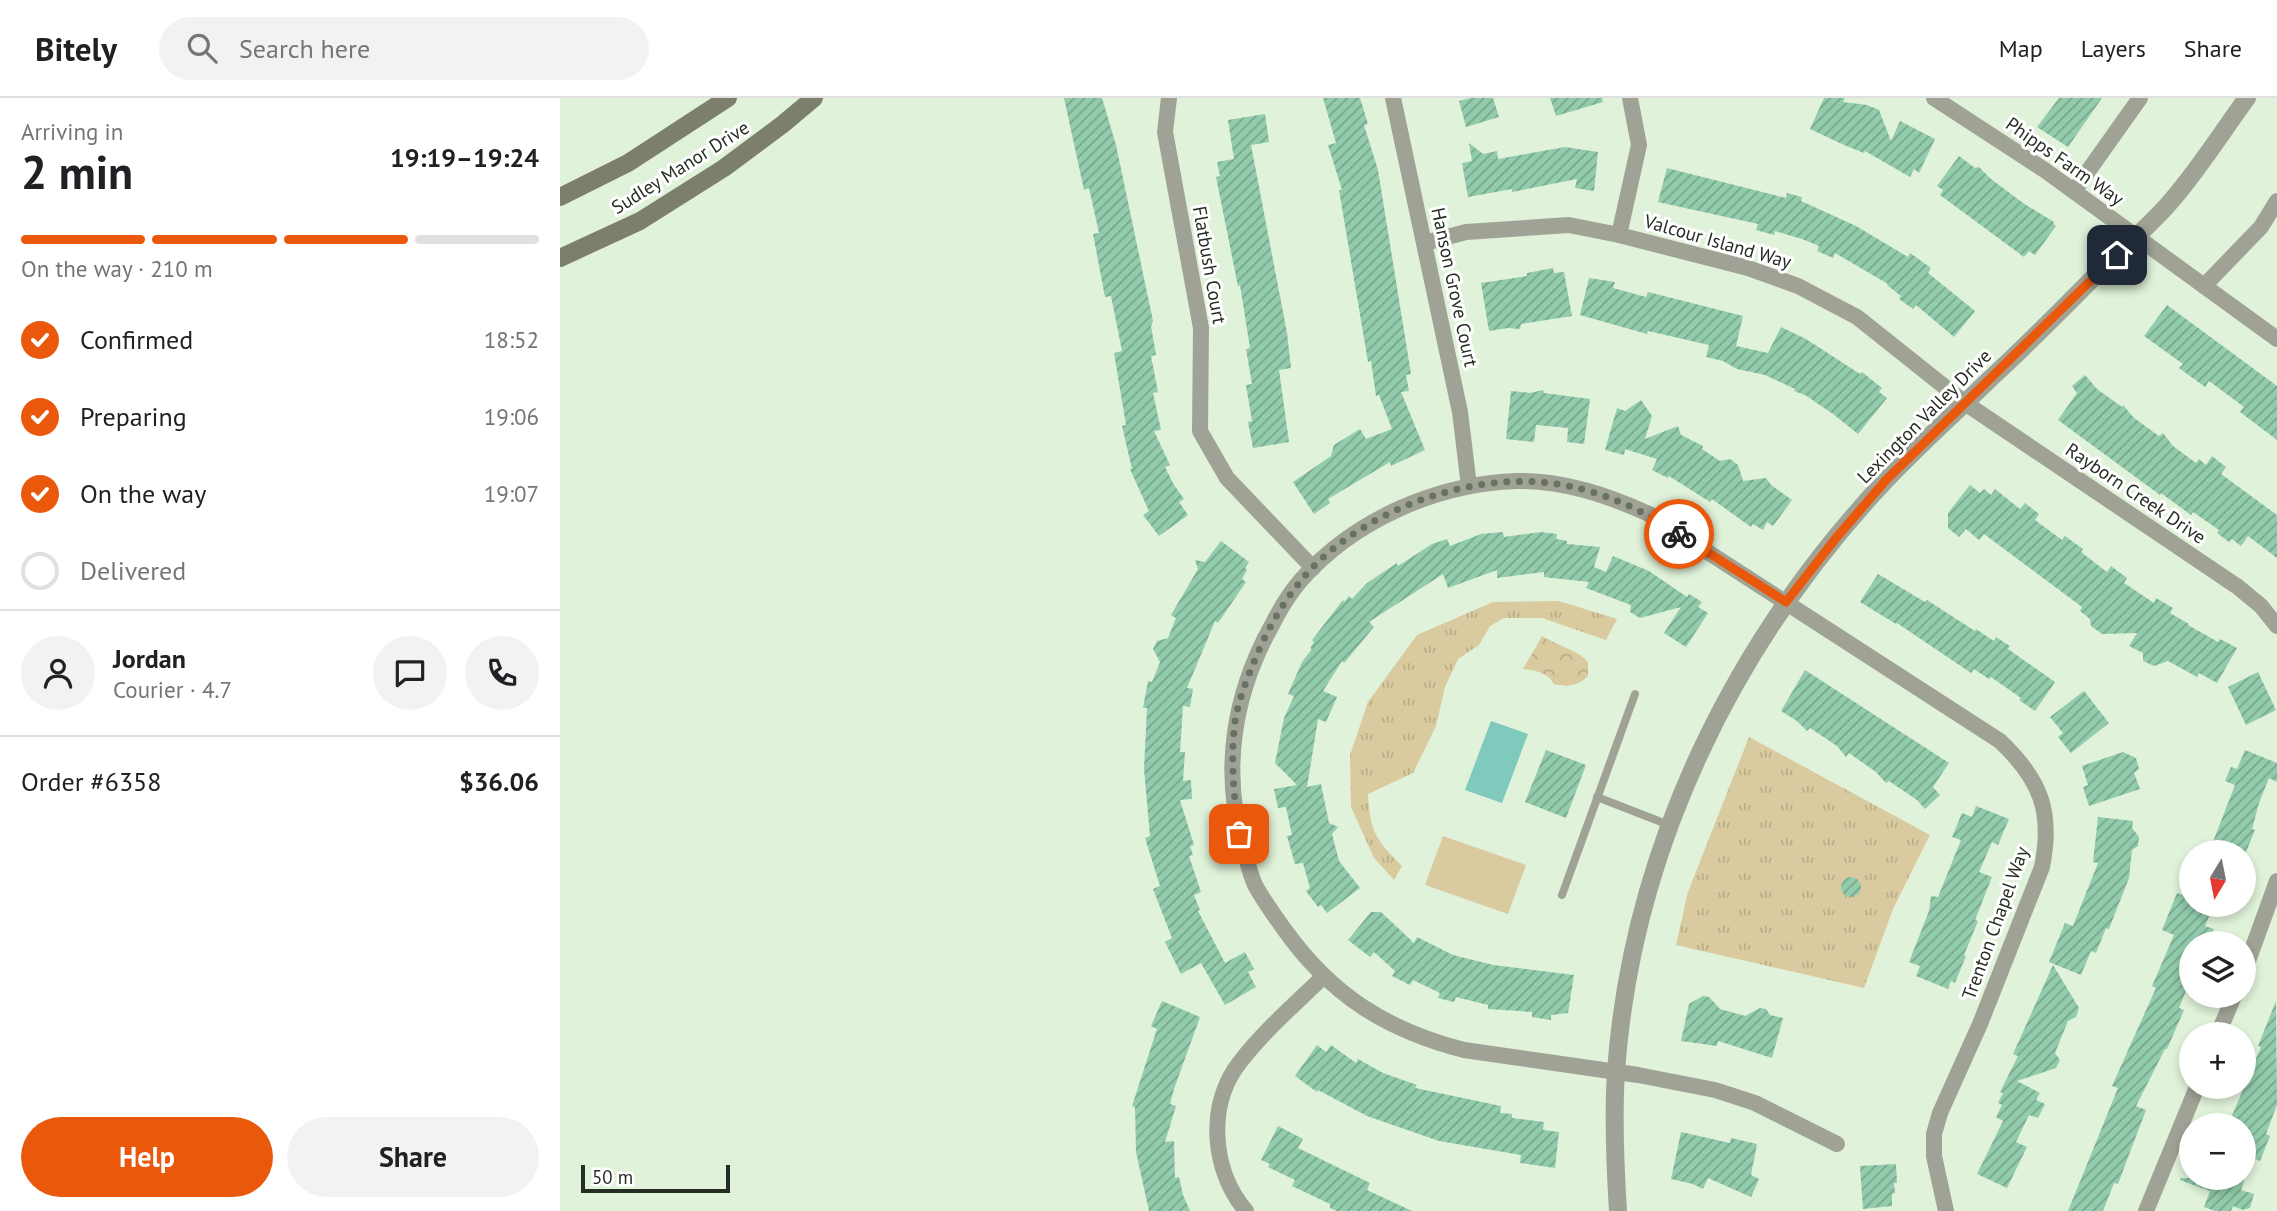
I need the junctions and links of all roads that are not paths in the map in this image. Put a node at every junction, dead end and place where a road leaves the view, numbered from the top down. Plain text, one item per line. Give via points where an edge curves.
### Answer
1 (728, 98) edge
2 (814, 98) edge
3 (1169, 98) edge
4 (1393, 98) edge
5 (1630, 98) edge
6 (1934, 98) edge
7 (2140, 98) edge
8 (2247, 98) edge
9 (2074, 191) junction
10 (560, 197) edge
11 (2277, 201) edge
12 (1619, 235) junction
13 (2136, 236) junction
14 (1425, 243) junction
15 (560, 258) edge
16 (2204, 286) junction
17 (2277, 339) edge
18 (1965, 403) junction
19 (1469, 486) junction
20 (1313, 568) junction
21 (1786, 602) junction
22 (2277, 626) edge
23 (1635, 694) dead end
24 (1597, 797) junction
25 (1669, 825) junction
26 (2277, 880) edge
27 (1562, 895) dead end
28 (2256, 939) edge
29 (1323, 977) junction
30 (1616, 1072) junction
31 (2192, 1099) edge
32 (1837, 1144) dead end
33 (1247, 1211) edge
34 (1618, 1211) edge
35 (1947, 1211) edge
36 (2146, 1211) edge

1 - 10 main road, Sudley Manor Drive via 628,163
2 - 15 main road, Sudley Manor Drive via 714,175 640,221
3 - 20 street, Flatbush Court via 1165,132 1201,328 1200,431 1227,478
4 - 14 street, Hanson Grove Court
5 - 12 street via 1639,145
6 - 9 street, Phipps Farm Way
7 - 9 street
8 - 13 street, Lexington Valley Drive via 2172,201
9 - 13 street, Phipps Farm Way
11 - 16 street via 2261,227
12 - 14 street, Valcour Island Way via 1569,225 1466,232
12 - 18 street, Valcour Island Way via 1748,268 1798,286 1857,317
13 - 16 street, Phipps Farm Way
13 - 18 street, Lexington Valley Drive
14 - 19 street, Hanson Grove Court via 1460,412
16 - 17 street, Phipps Farm Way
18 - 21 street, Lexington Valley Drive via 1886,480
18 - 22 street, Rayborn Creek Drive via 2238,587
19 - 20 street, Trenton Chapel Way via 1403,507 1344,541
19 - 21 street, Trenton Chapel Way via 1518,481 1554,484 1616,499 1649,514
20 - 29 street, Trenton Chapel Way via 1299,582 1261,643 1246,681 1232,750 1239,834 1255,885
21 - 25 street, Lexington Valley Drive via 1726,698
21 - 35 street, Trenton Chapel Way via 2000,741 2025,768 2043,801 2047,820 2042,867 1934,1134 1934,1156
23 - 24 lane
24 - 25 lane
24 - 27 lane
25 - 30 street, Lexington Valley Drive via 1634,944
26 - 28 street
29 - 30 street, Trenton Chapel Way via 1384,1021 1441,1045
29 - 33 street via 1239,1063 1221,1101 1219,1158 1236,1199
30 - 32 street, Trenton Chapel Way via 1745,1100
30 - 34 street, Lexington Valley Drive
31 - 36 street

